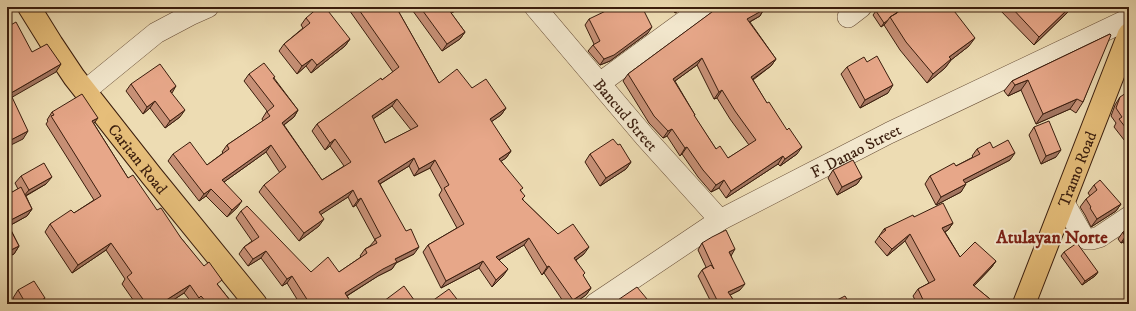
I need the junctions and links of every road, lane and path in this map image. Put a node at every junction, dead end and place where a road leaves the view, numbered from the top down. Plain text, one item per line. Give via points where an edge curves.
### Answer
1 (29, 7) edge
2 (208, 7) edge
3 (535, 7) edge
4 (704, 7) edge
5 (1129, 19) edge
6 (1129, 34) edge
7 (600, 83) junction
8 (85, 91) junction
9 (1064, 203) junction
10 (1129, 217) edge
11 (720, 220) junction
12 (256, 304) edge
13 (595, 304) edge
14 (1024, 304) edge

1 - 8 main road, Caritan Road
2 - 8 street via 156,32
3 - 7 street, Bancud Street
4 - 7 street
5 - 11 street, F. Danao Street via 889,133
6 - 9 main road, Tramo Road
7 - 11 street, Bancud Street
8 - 12 main road, Caritan Road
9 - 10 street via 1087,239 1099,237
9 - 14 main road, Tramo Road
11 - 13 street, F. Danao Street

